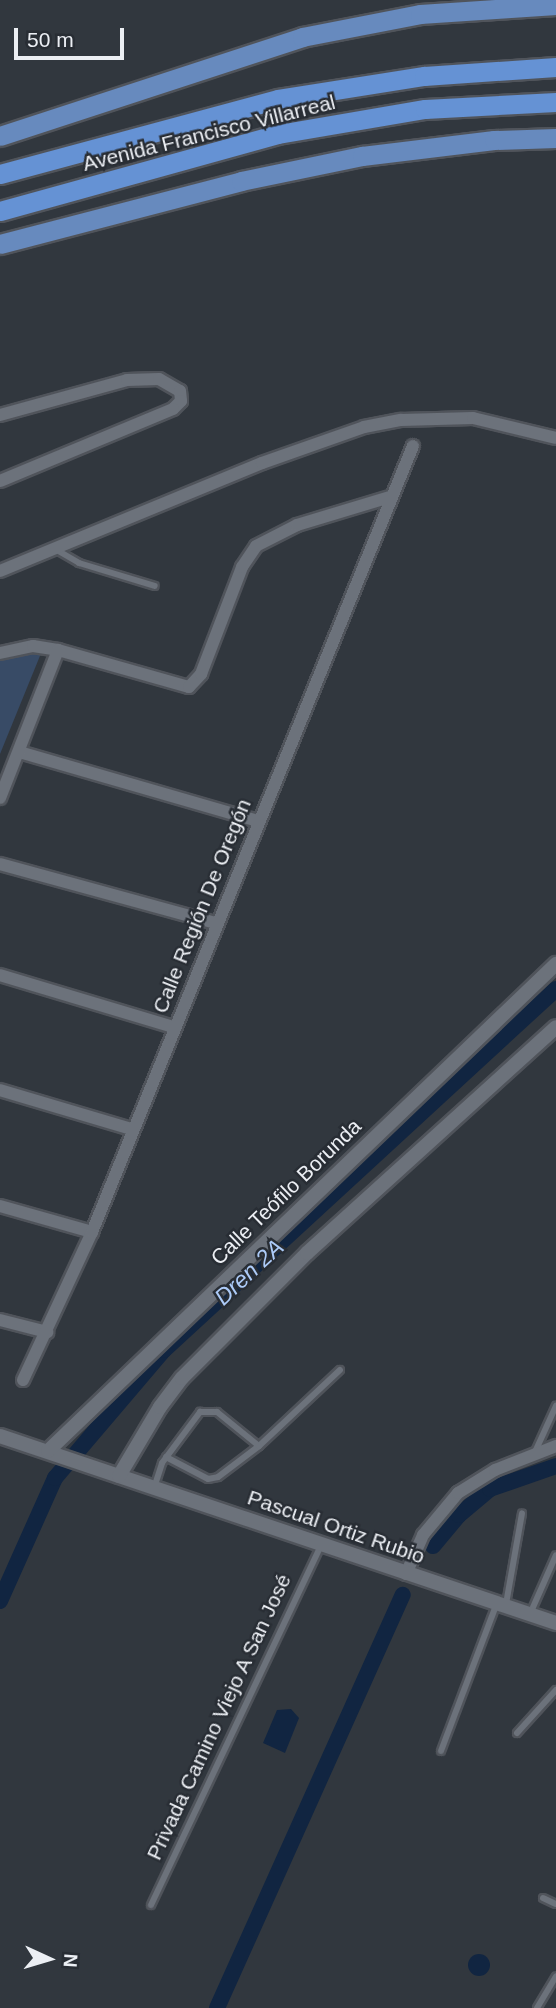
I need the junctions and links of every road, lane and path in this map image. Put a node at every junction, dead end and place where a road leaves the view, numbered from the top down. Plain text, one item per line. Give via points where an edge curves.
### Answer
1 (556, 5) edge
2 (556, 67) edge
3 (556, 102) edge
4 (0, 136) edge
5 (556, 138) edge
6 (0, 174) edge
7 (0, 211) edge
8 (0, 244) edge
9 (0, 415) edge
10 (556, 438) edge
11 (413, 446) dead end
12 (0, 481) edge
13 (390, 497) junction
14 (53, 548) junction
15 (0, 572) edge
16 (155, 586) dead end
17 (58, 649) junction
18 (0, 653) edge
19 (19, 752) junction
20 (0, 798) edge
21 (258, 821) junction
22 (0, 864) edge
23 (216, 923) junction
24 (556, 964) edge
25 (0, 975) edge
26 (173, 1027) junction
27 (556, 1027) edge
28 (0, 1090) edge
29 (132, 1129) junction
30 (0, 1206) edge
31 (92, 1232) junction
32 (0, 1320) edge
33 (47, 1332) junction
34 (340, 1370) dead end
35 (23, 1380) dead end
36 (556, 1406) edge
37 (3, 1434) edge
38 (259, 1446) junction
39 (556, 1446) edge
40 (47, 1451) junction
41 (535, 1452) junction
42 (166, 1457) junction
43 (119, 1476) junction
44 (154, 1488) junction
45 (522, 1513) dead end
46 (321, 1545) junction
47 (556, 1555) edge
48 (406, 1574) junction
49 (502, 1605) junction
50 (530, 1614) junction
51 (556, 1623) edge
52 (556, 1690) edge
53 (517, 1733) dead end
54 (441, 1751) dead end
55 (543, 1898) dead end
56 (556, 1904) edge
57 (151, 1905) dead end
58 (556, 1976) edge
59 (549, 1989) junction
60 (556, 1993) edge
61 (537, 2008) edge

1 - 4 main road via 420,14 302,37
2 - 6 highway, Avenida Francisco Villarreal via 424,76 278,99
3 - 7 highway, Avenida Francisco Villarreal via 425,109 290,132
5 - 8 main road via 481,141 362,156 241,181
9 - 12 street via 127,380 159,379 180,391 181,401 173,409
10 - 14 street via 473,418 401,419 364,427
11 - 13 street, Calle Región De Oregón
13 - 17 street via 297,524 256,547 242,568 195,684 182,685
13 - 21 street, Calle Región De Oregón
14 - 15 street
14 - 16 lane via 79,563
17 - 18 street via 33,646
17 - 19 street
19 - 20 street
19 - 21 street
21 - 23 street, Calle Región De Oregón
22 - 23 street
23 - 26 street, Calle Región De Oregón
24 - 40 street, Calle Teófilo Borunda
25 - 26 street
26 - 29 street, Calle Región De Oregón
27 - 43 street via 307,1253 183,1378
28 - 29 street
29 - 31 street, Calle Región De Oregón
30 - 31 street
31 - 33 street, Calle Región De Oregón
32 - 33 street
33 - 35 street, Calle Región De Oregón
34 - 38 lane
36 - 41 lane
37 - 40 street, Pascual Ortiz Rubio
38 - 42 lane via 214,1479
38 - 42 lane via 217,1412 207,1410 200,1412
39 - 41 street
40 - 43 street, Pascual Ortiz Rubio
41 - 48 street via 458,1493 423,1535
42 - 44 lane
43 - 44 street, Pascual Ortiz Rubio
44 - 46 street, Pascual Ortiz Rubio
45 - 49 lane
46 - 48 street, Pascual Ortiz Rubio
46 - 57 lane, Privada Camino Viejo A San José
47 - 50 lane
48 - 49 street, Pascual Ortiz Rubio
49 - 50 street, Pascual Ortiz Rubio
49 - 54 lane
50 - 51 street, Pascual Ortiz Rubio
52 - 53 lane
55 - 56 lane
58 - 59 lane
59 - 60 lane
59 - 61 lane

